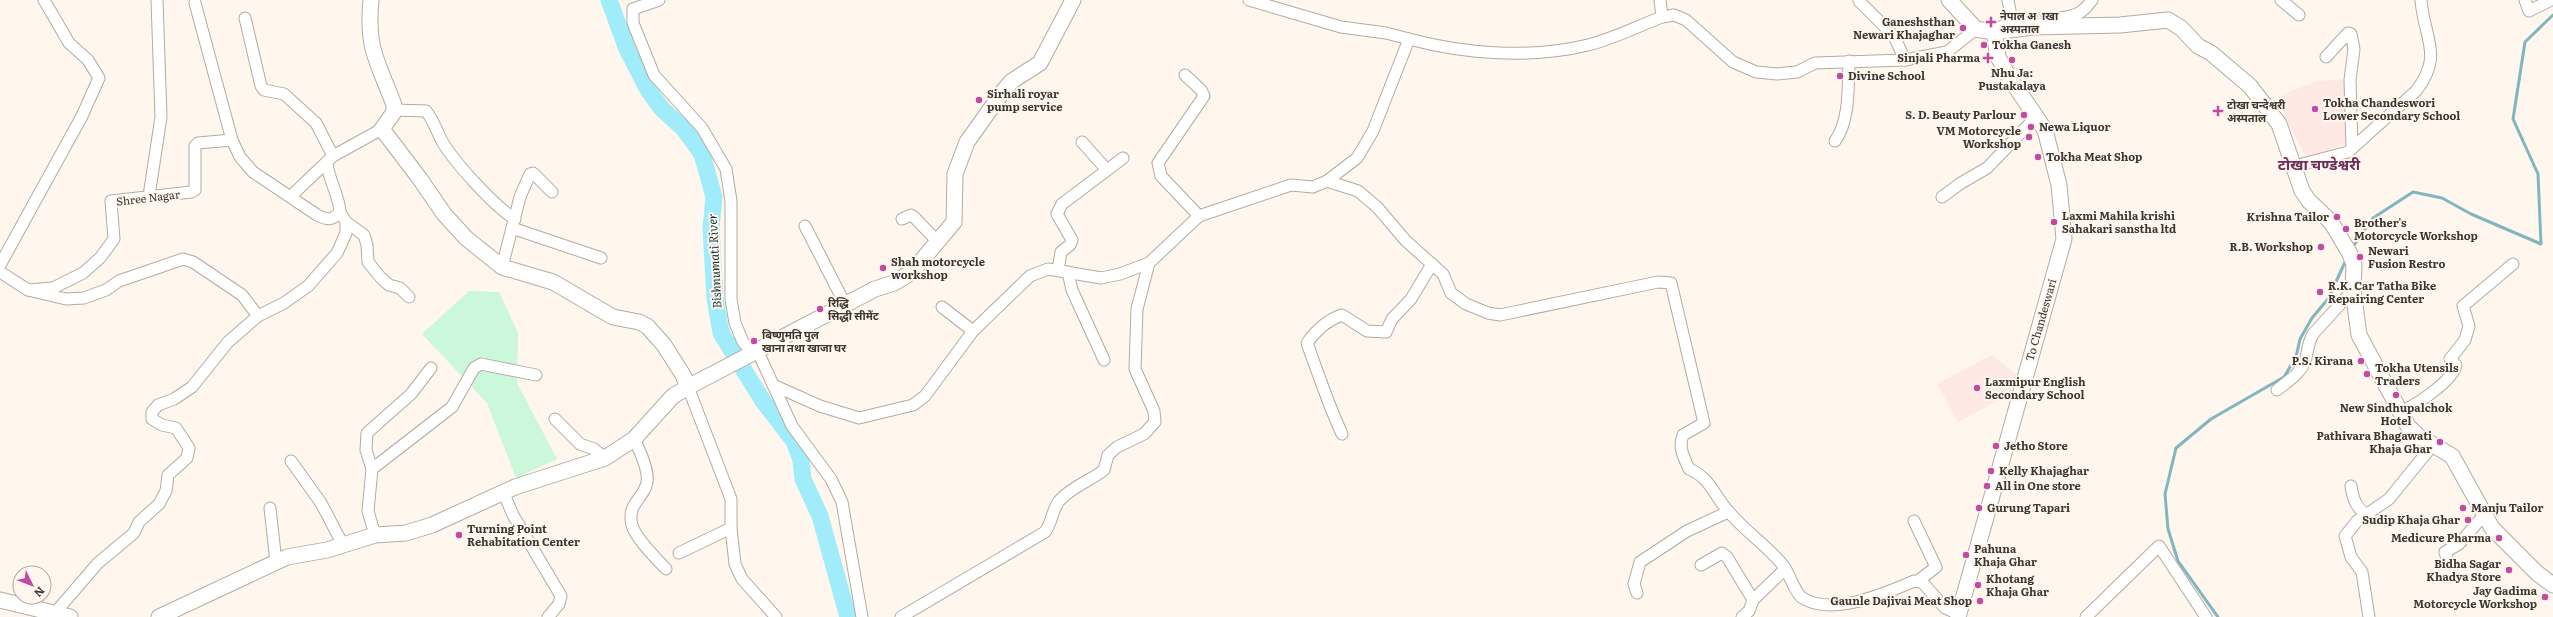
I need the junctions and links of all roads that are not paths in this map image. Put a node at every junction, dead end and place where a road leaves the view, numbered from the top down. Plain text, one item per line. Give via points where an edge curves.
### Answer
1 (44, 0) edge
2 (157, 0) edge
3 (371, 0) edge
4 (659, 0) edge
5 (1073, 0) edge
6 (1249, 0) edge
7 (1660, 0) edge
8 (1949, 0) edge
9 (2008, 0) edge
10 (2092, 0) edge
11 (2281, 0) edge
12 (2421, 0) edge
13 (2525, 0) edge
14 (2552, 0) edge
15 (1859, 1) edge
16 (195, 3) dead end
17 (630, 4) edge
18 (2299, 15) dead end
19 (1662, 16) junction
20 (245, 18) dead end
21 (2012, 21) junction
22 (1976, 29) junction
23 (1994, 32) junction
24 (1409, 39) junction
25 (2326, 57) dead end
26 (1905, 60) junction
27 (1850, 62) junction
28 (1185, 75) dead end
29 (394, 110) junction
30 (2037, 116) junction
31 (382, 129) junction
32 (232, 140) junction
33 (1835, 141) dead end
34 (1082, 142) dead end
35 (2352, 148) junction
36 (1123, 158) dead end
37 (330, 160) junction
38 (2295, 166) junction
39 (1106, 170) junction
40 (1327, 181) junction
41 (552, 192) dead end
42 (149, 196) junction
43 (291, 196) junction
44 (1942, 197) dead end
45 (340, 212) junction
46 (1200, 216) junction
47 (902, 219) dead end
48 (346, 222) junction
49 (513, 224) junction
50 (805, 226) dead end
51 (937, 241) junction
52 (601, 258) dead end
53 (1149, 263) junction
54 (1432, 264) junction
55 (2513, 264) dead end
56 (0, 265) edge
57 (502, 267) junction
58 (1063, 271) junction
59 (0, 272) edge
60 (28, 290) junction
61 (2353, 290) junction
62 (408, 297) dead end
63 (845, 304) junction
64 (942, 307) dead end
65 (258, 316) junction
66 (973, 331) junction
67 (752, 354) junction
68 (1104, 360) dead end
69 (431, 368) dead end
70 (536, 375) dead end
71 (773, 385) junction
72 (688, 387) junction
73 (2277, 390) dead end
74 (2399, 412) junction
75 (555, 419) dead end
76 (1342, 434) dead end
77 (634, 439) junction
78 (2431, 443) junction
79 (605, 458) junction
80 (291, 461) dead end
81 (372, 469) junction
82 (2351, 486) dead end
83 (504, 494) junction
84 (270, 508) dead end
85 (1728, 512) junction
86 (2484, 515) junction
87 (2368, 516) junction
88 (1914, 520) dead end
89 (731, 528) junction
90 (375, 535) junction
91 (342, 543) junction
92 (679, 553) dead end
93 (2447, 559) dead end
94 (276, 562) junction
95 (1701, 565) dead end
96 (666, 569) dead end
97 (1785, 569) junction
98 (1918, 581) junction
99 (2553, 584) edge
100 (1637, 593) dead end
101 (0, 600) edge
102 (1754, 600) junction
103 (914, 613) edge
104 (54, 614) junction
105 (1958, 616) edge
106 (70, 617) edge
107 (158, 617) edge
108 (548, 617) edge
109 (776, 617) edge
110 (862, 617) edge
111 (901, 617) edge
112 (1742, 617) edge
113 (2086, 617) edge
114 (2206, 617) edge
115 (2369, 617) edge

1 - 56 street via 69,43 88,60 98,78 82,116
2 - 42 street via 161,117
3 - 29 street via 369,23 372,52 390,92
4 - 17 street
5 - 51 street via 1040,63 1012,81 967,142 956,174 954,222
6 - 24 street via 1341,27
7 - 19 street
8 - 22 street
9 - 21 street
10 - 21 street via 2081,12 2060,17
11 - 18 street
12 - 35 street via 2430,40 2430,69 2416,91
13 - 14 street via 2529,11
15 - 26 street via 1894,36
16 - 32 street
17 - 67 street via 633,23 654,74 702,128 726,169 731,201 731,299 735,323 743,342
19 - 24 street via 1589,45 1569,48 1486,52 1430,45
19 - 27 street via 1674,15 1686,20 1733,62 1756,72 1797,72 1815,63
20 - 37 street via 261,86 264,90 284,94 302,113 313,120
21 - 23 street
22 - 23 street
22 - 26 street via 1947,52
23 - 30 street, To Chandeswari via 1998,57
23 - 38 street via 2034,27 2120,25 2168,20 2250,86 2280,124
24 - 40 street via 1372,131 1357,158
25 - 35 street via 2348,34 2351,34 2354,49 2350,80
26 - 27 street
27 - 33 street via 1848,97 1840,134
28 - 46 street via 1202,90 1204,96 1158,163 1158,168 1161,176
29 - 31 street
29 - 49 street via 426,111 442,141
30 - 44 street via 1987,168
30 - 105 street, To Chandeswari via 2045,130 2059,185 2064,239
31 - 37 street
31 - 57 street via 444,214 466,238
32 - 42 street, Shree Nagar via 198,143 195,146 195,190
32 - 43 street via 240,157 253,172
34 - 39 street
35 - 38 street via 2339,155
36 - 39 street
37 - 43 street
37 - 45 street via 328,174 339,201
38 - 61 street via 2302,191 2331,222 2354,264
39 - 58 street via 1062,204 1057,214 1072,240 1061,252
40 - 46 street via 1313,187 1291,185
40 - 54 street via 1358,191
41 - 49 street via 533,173 530,174 520,196
42 - 60 street, Shree Nagar via 111,201 114,239 100,258 83,273 52,288
43 - 45 street via 317,216 327,220 335,218
45 - 48 street
46 - 53 street
47 - 51 street via 911,215
48 - 62 street via 364,235 368,245 368,262 381,278 389,285 400,288
48 - 65 street via 346,233 337,254 308,286 284,303
49 - 52 street
49 - 57 street
50 - 63 street
51 - 63 street via 912,272 894,283 875,288
53 - 58 street via 1101,278
53 - 103 street via 1137,309 1135,369 1154,411 1155,422 1151,428 1117,447 1108,455 1104,470 1074,488 1059,502 1045,532
54 - 76 street via 1411,299 1392,319 1386,332 1367,331 1342,315 1330,319 1307,342 1325,395
54 - 85 street via 1443,274 1451,293 1466,304 1500,316 1658,282 1671,283 1704,423 1683,435 1680,442 1682,452 1689,469 1702,474
55 - 74 street via 2463,306 2469,326 2465,340 2450,359 2456,366 2455,370 2441,385
57 - 72 street via 553,282 613,317 647,326 664,345
58 - 66 street via 1048,269 1030,276
58 - 68 street
59 - 60 street
60 - 65 street via 66,299 84,298 106,290 119,281 183,259 194,262 242,295
61 - 73 street via 2313,334 2308,342 2306,359 2301,368
61 - 74 street via 2359,335
63 - 67 street
64 - 66 street
65 - 104 street via 228,342 192,388 158,405 152,412 152,419 162,425 176,428 183,437 189,448 186,458 168,475 166,491 159,504 139,522 134,533 98,563
66 - 71 street via 925,396 912,405 859,418 820,406
67 - 71 street
67 - 72 street
69 - 81 street via 411,394 367,433 366,450
70 - 81 street via 481,364 474,368 452,407
71 - 110 street via 792,426 832,479 842,502
72 - 77 street via 673,396
72 - 89 street via 731,499
74 - 78 street via 2412,432
75 - 79 street via 580,444 594,449
77 - 79 street
77 - 96 street via 648,479 632,509 632,526
78 - 86 street via 2452,456
78 - 87 street via 2425,455 2389,499
79 - 83 street via 515,487
80 - 91 street via 321,503
81 - 90 street via 368,511
82 - 87 street via 2359,510
83 - 90 street via 432,525 406,533
83 - 108 street via 513,515 561,596 559,604
84 - 94 street
85 - 97 street
85 - 100 street via 1687,531 1640,562 1634,584
86 - 93 street via 2459,544 2445,552
86 - 99 street via 2505,543 2537,573
87 - 115 street via 2357,521 2345,536 2351,557 2362,572
88 - 98 street via 1936,567
89 - 92 street
89 - 109 street via 735,564 742,579
90 - 91 street
91 - 94 street via 327,550 287,557
94 - 107 street
95 - 102 street via 1722,553
97 - 98 street via 1790,583 1802,599 1822,612 1843,613
97 - 102 street
98 - 105 street via 1922,582 1945,608
101 - 104 street
102 - 112 street via 1749,611
103 - 111 street
104 - 106 street
113 - 114 street via 2159,546

